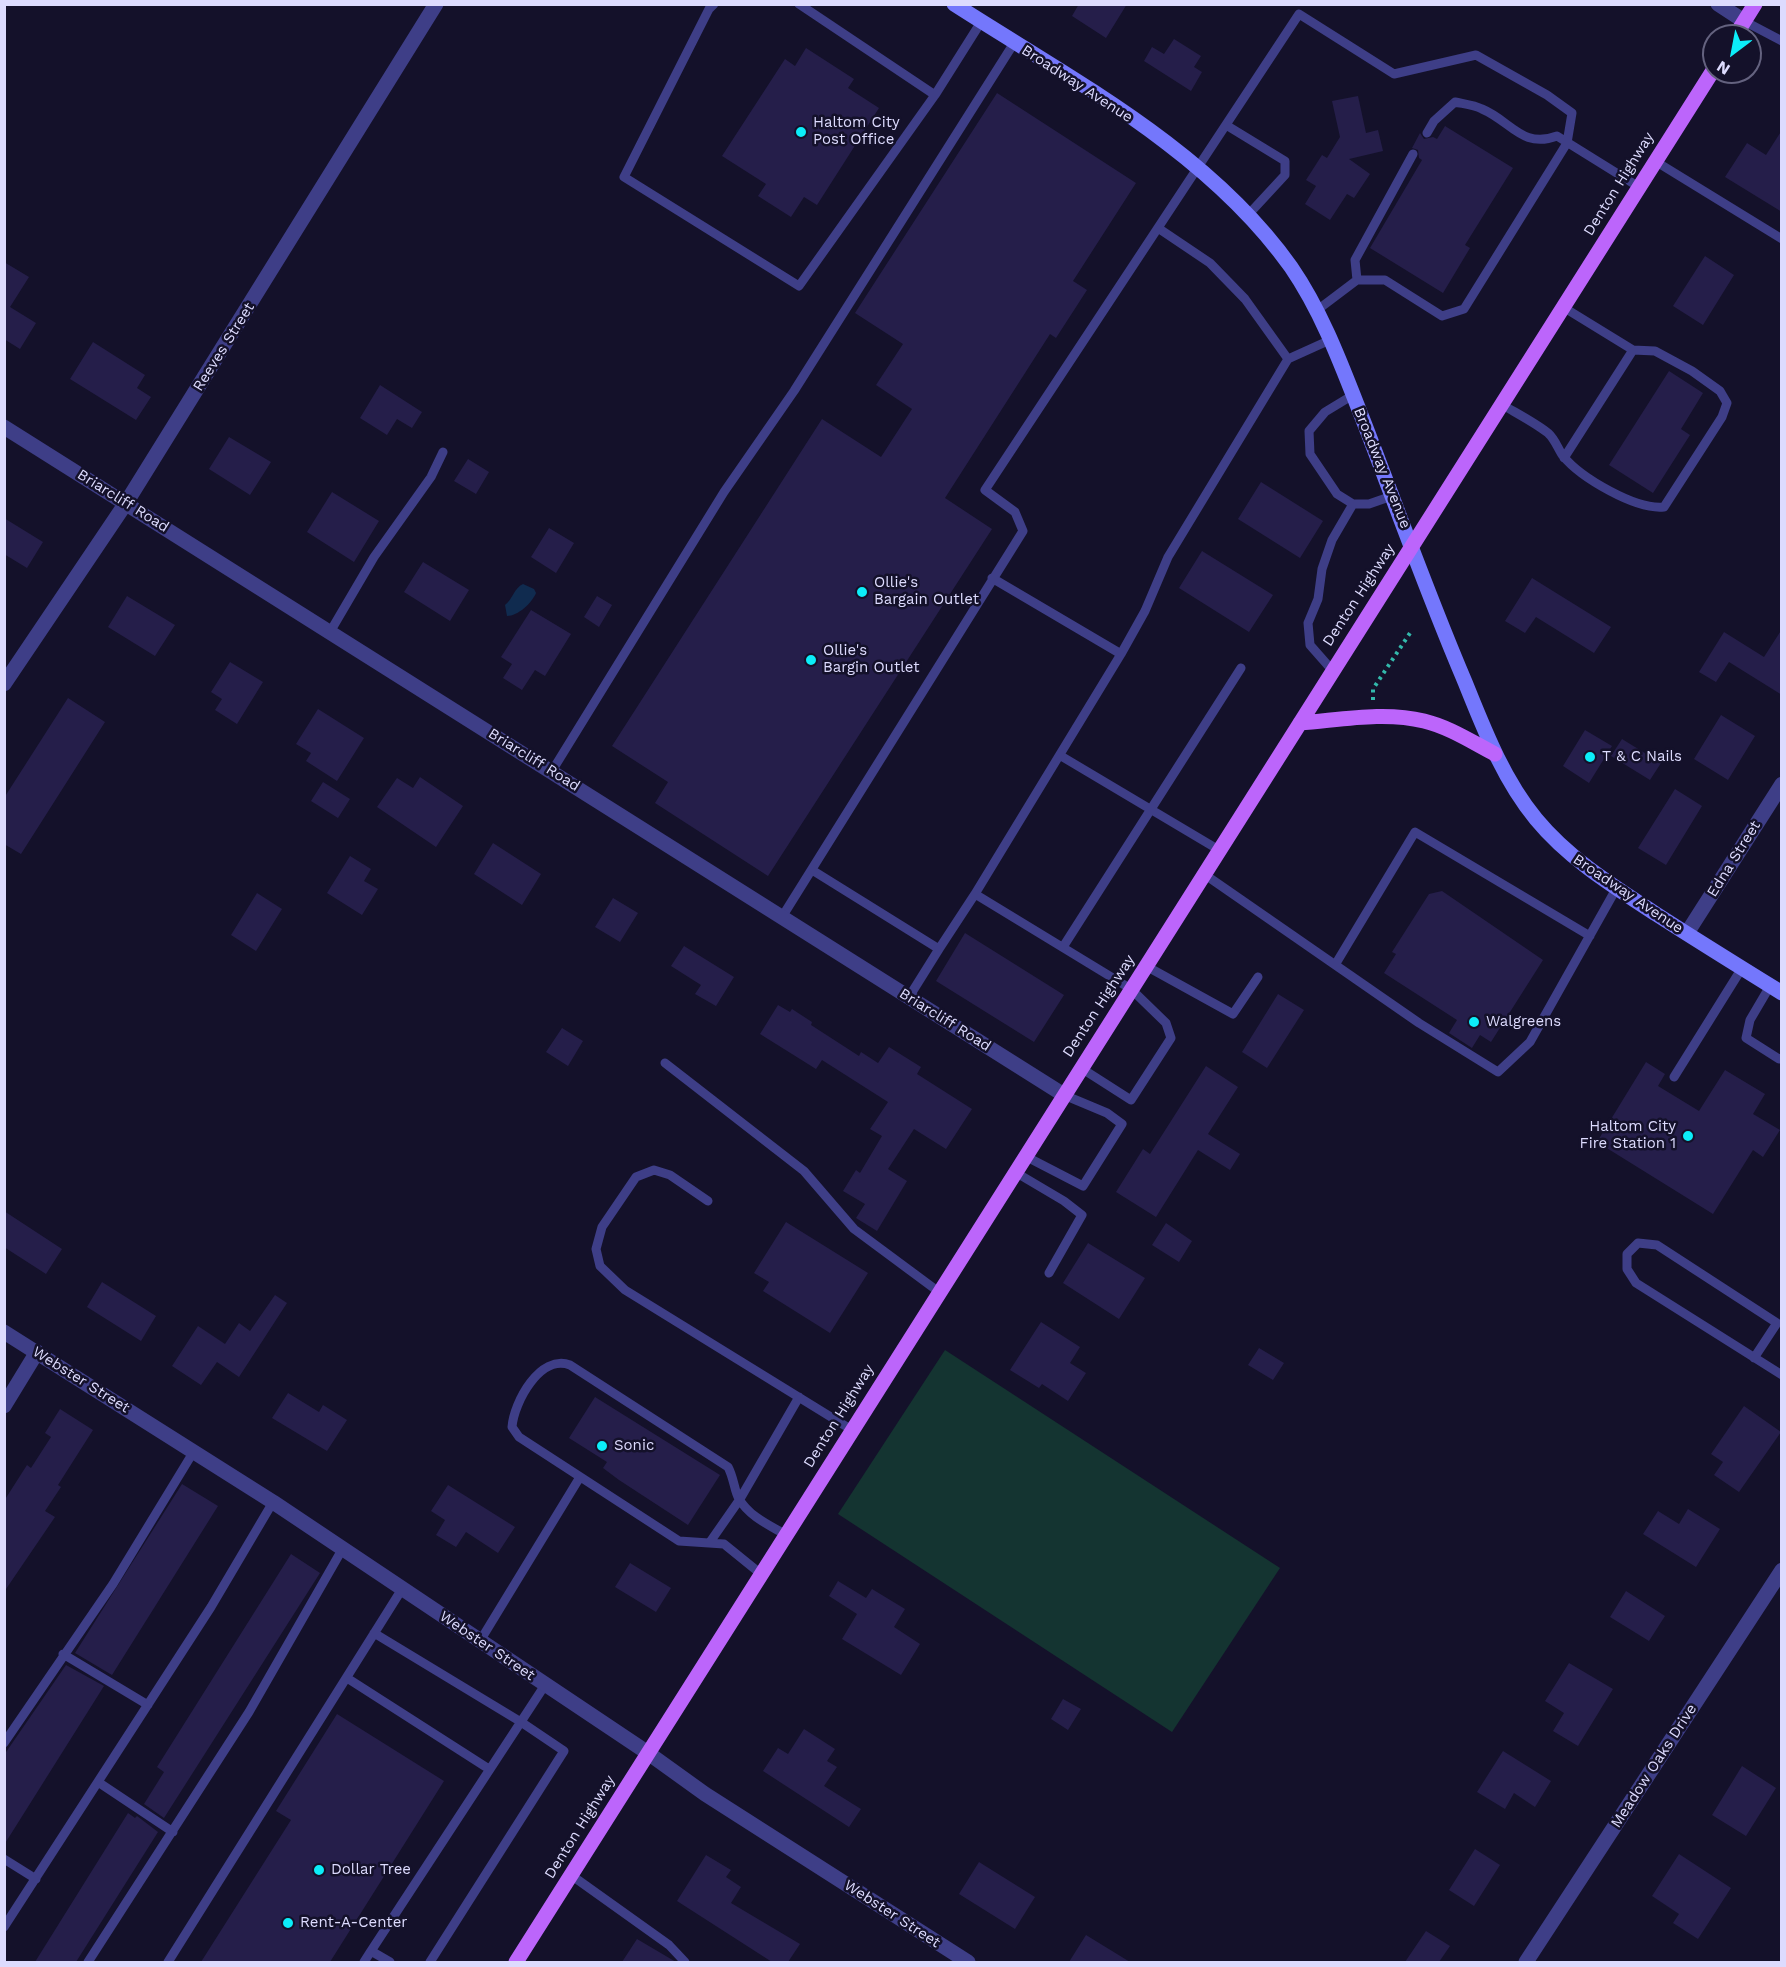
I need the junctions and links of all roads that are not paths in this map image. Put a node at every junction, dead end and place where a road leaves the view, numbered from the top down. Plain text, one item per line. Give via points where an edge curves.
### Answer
1 (436, 4) edge
2 (714, 4) edge
3 (799, 4) edge
4 (954, 4) edge
5 (1718, 4) edge
6 (1755, 4) edge
7 (1744, 21) junction
8 (981, 22) junction
9 (1742, 24) edge
10 (1782, 40) edge
11 (1014, 43) junction
12 (1704, 84) edge
13 (935, 95) junction
14 (1226, 125) junction
15 (1427, 133) dead end
16 (1567, 142) junction
17 (1413, 154) dead end
18 (1655, 161) junction
19 (1197, 169) junction
20 (1639, 187) junction
21 (1248, 216) junction
22 (1158, 228) junction
23 (1782, 239) edge
24 (1357, 280) junction
25 (1563, 307) junction
26 (1316, 310) junction
27 (1330, 340) junction
28 (1633, 350) junction
29 (1288, 359) junction
30 (1353, 395) junction
31 (1501, 404) junction
32 (4, 427) edge
33 (443, 452) dead end
34 (1564, 458) junction
35 (1392, 496) junction
36 (126, 503) junction
37 (1353, 504) junction
38 (1412, 545) junction
39 (992, 578) junction
40 (330, 632) junction
41 (1121, 654) junction
42 (1241, 668) dead end
43 (1332, 670) junction
44 (4, 684) edge
45 (1300, 723) junction
46 (1494, 754) junction
47 (1061, 756) junction
48 (552, 771) junction
49 (1782, 784) edge
50 (1151, 810) junction
51 (1219, 850) junction
52 (812, 870) junction
53 (1204, 874) junction
54 (1616, 889) junction
55 (975, 894) junction
56 (782, 917) junction
57 (1687, 933) junction
58 (1590, 936) junction
59 (1063, 947) junction
60 (939, 949) junction
61 (1335, 965) junction
62 (1146, 966) junction
63 (1742, 968) junction
64 (1258, 977) dead end
65 (1131, 989) junction
66 (1776, 989) edge
67 (909, 997) junction
68 (1782, 1058) edge
69 (665, 1063) dead end
70 (1081, 1068) junction
71 (1674, 1077) dead end
72 (1064, 1095) junction
73 (1025, 1156) junction
74 (1015, 1172) junction
75 (708, 1201) dead end
76 (1048, 1273) dead end
77 (939, 1292) junction
78 (4, 1332) edge
79 (37, 1352) junction
80 (1754, 1358) junction
81 (1782, 1375) edge
82 (799, 1397) junction
83 (4, 1406) edge
84 (852, 1430) junction
85 (194, 1451) junction
86 (580, 1477) junction
87 (740, 1499) junction
88 (273, 1502) junction
89 (786, 1535) junction
90 (710, 1542) junction
91 (344, 1548) junction
92 (1782, 1570) edge
93 (761, 1574) junction
94 (402, 1588) junction
95 (374, 1633) junction
96 (480, 1641) junction
97 (63, 1654) junction
98 (346, 1678) junction
99 (545, 1685) junction
100 (148, 1705) junction
101 (521, 1722) junction
102 (4, 1743) edge
103 (648, 1753) junction
104 (489, 1769) junction
105 (98, 1782) junction
106 (173, 1832) junction
107 (4, 1859) edge
108 (571, 1875) junction
109 (36, 1879) junction
110 (4, 1927) edge
111 (371, 1951) junction
112 (88, 1962) edge
113 (168, 1962) edge
114 (364, 1962) edge
115 (390, 1962) edge
116 (430, 1962) edge
117 (516, 1962) edge
118 (685, 1962) edge
119 (968, 1962) edge
120 (1526, 1962) edge

1 - 36 street, Reeves Street
2 - 13 lane via 624,177 799,286
3 - 13 lane
4 - 8 main road, Broadway Avenue
5 - 7 street
6 - 7 main road
7 - 9 main road
7 - 10 lane
8 - 11 main road, Broadway Avenue
8 - 13 lane
11 - 19 main road, Broadway Avenue via 1130,116
11 - 48 lane via 794,391 724,492
12 - 18 main road, Denton Highway
14 - 16 lane via 1299,14 1394,74 1476,55 1572,113
14 - 19 lane
14 - 21 lane via 1285,161 1285,175
15 - 16 lane via 1455,102 1483,109 1527,138 1543,141 1557,136
16 - 20 lane
16 - 24 lane via 1464,309 1442,316 1385,280
17 - 24 lane via 1355,260
18 - 20 main road, Denton Highway
18 - 23 lane
19 - 21 main road, Broadway Avenue
19 - 22 lane
20 - 25 main road, Denton Highway
21 - 26 main road, Broadway Avenue via 1291,268
22 - 29 lane via 1210,262 1245,299
22 - 39 lane via 985,490 1015,512 1023,531
24 - 26 lane
25 - 28 lane
25 - 31 main road, Denton Highway
26 - 27 main road, Broadway Avenue
27 - 29 lane
27 - 30 main road, Broadway Avenue
28 - 34 lane
28 - 34 lane via 1655,351 1692,371 1720,391 1726,403 1722,417 1685,476 1664,507 1653,508 1603,488
29 - 41 lane via 1168,557
30 - 35 main road, Broadway Avenue
30 - 37 lane via 1324,412 1309,431 1310,454 1337,494
31 - 34 lane via 1550,435
31 - 38 main road, Denton Highway
32 - 36 street, Briarcliff Road
33 - 40 lane via 431,477 374,557
35 - 37 lane via 1369,504
35 - 38 main road, Broadway Avenue
36 - 40 street, Briarcliff Road
36 - 44 street, Reeves Street
37 - 43 lane via 1332,540 1308,623 1310,645
38 - 43 main road, Denton Highway
38 - 46 main road, Broadway Avenue
39 - 41 lane
39 - 52 lane
40 - 48 street, Briarcliff Road
41 - 47 lane
42 - 50 lane
43 - 45 main road, Denton Highway
45 - 46 main road via 1408,718 1452,731
45 - 51 main road, Denton Highway
46 - 54 main road, Broadway Avenue via 1542,826 1566,852
47 - 50 lane
47 - 55 lane
48 - 56 street, Briarcliff Road
49 - 57 street, Edna Street
50 - 51 lane
50 - 59 lane
51 - 53 main road, Denton Highway
52 - 56 lane
52 - 60 lane
53 - 61 lane
53 - 62 main road, Denton Highway
54 - 57 main road, Broadway Avenue
54 - 58 lane
55 - 59 lane
55 - 60 lane
56 - 67 street, Briarcliff Road
57 - 63 main road, Broadway Avenue
58 - 61 lane via 1415,832
58 - 61 lane via 1530,1042 1498,1072
59 - 65 lane
60 - 67 lane
62 - 64 lane via 1233,1014
62 - 65 main road, Denton Highway
63 - 66 main road, Broadway Avenue
63 - 71 lane
65 - 70 main road, Denton Highway
65 - 70 lane via 1166,1023 1171,1038 1160,1056 1131,1100
66 - 68 lane via 1750,1020 1746,1038
67 - 72 street, Briarcliff Road
69 - 77 lane via 804,1171 854,1229
70 - 72 main road, Denton Highway
72 - 73 main road, Denton Highway
72 - 73 lane via 1107,1113 1122,1124 1083,1186
73 - 74 main road, Denton Highway
74 - 76 lane via 1082,1215
74 - 77 main road, Denton Highway
75 - 82 lane via 670,1175 654,1170 636,1177 602,1227 596,1249 600,1266 625,1290
77 - 84 main road, Denton Highway
78 - 79 street, Webster Street
79 - 83 street
79 - 85 street, Webster Street
80 - 80 lane via 1636,1283 1627,1269 1627,1254 1638,1243 1657,1245 1777,1323
80 - 81 lane
82 - 84 lane
82 - 87 lane
84 - 89 main road, Denton Highway
85 - 88 street, Webster Street
85 - 97 lane via 113,1584
86 - 87 lane via 519,1437 512,1427 515,1406 530,1384 553,1363 562,1362 592,1377 728,1467
86 - 90 lane via 679,1541
86 - 96 lane
87 - 89 lane via 755,1516
87 - 90 lane
88 - 91 street, Webster Street
88 - 100 lane
89 - 93 main road, Denton Highway
90 - 93 lane via 724,1544
91 - 94 street, Webster Street
91 - 106 lane via 249,1712
92 - 120 street, Meadow Oaks Drive
93 - 103 main road, Denton Highway
94 - 95 lane
94 - 96 street, Webster Street
95 - 98 lane
95 - 101 lane
96 - 99 street, Webster Street
97 - 100 lane
97 - 102 lane
98 - 104 lane
98 - 113 lane
99 - 101 lane
99 - 103 street, Webster Street
100 - 105 lane
101 - 104 lane
101 - 116 lane via 564,1751
103 - 108 main road, Denton Highway
103 - 119 street, Webster Street via 705,1794
104 - 111 lane
105 - 106 lane
105 - 109 lane
106 - 112 lane
107 - 109 lane
108 - 117 main road, Denton Highway
108 - 118 lane via 669,1945
109 - 110 lane
111 - 114 lane
111 - 115 lane

